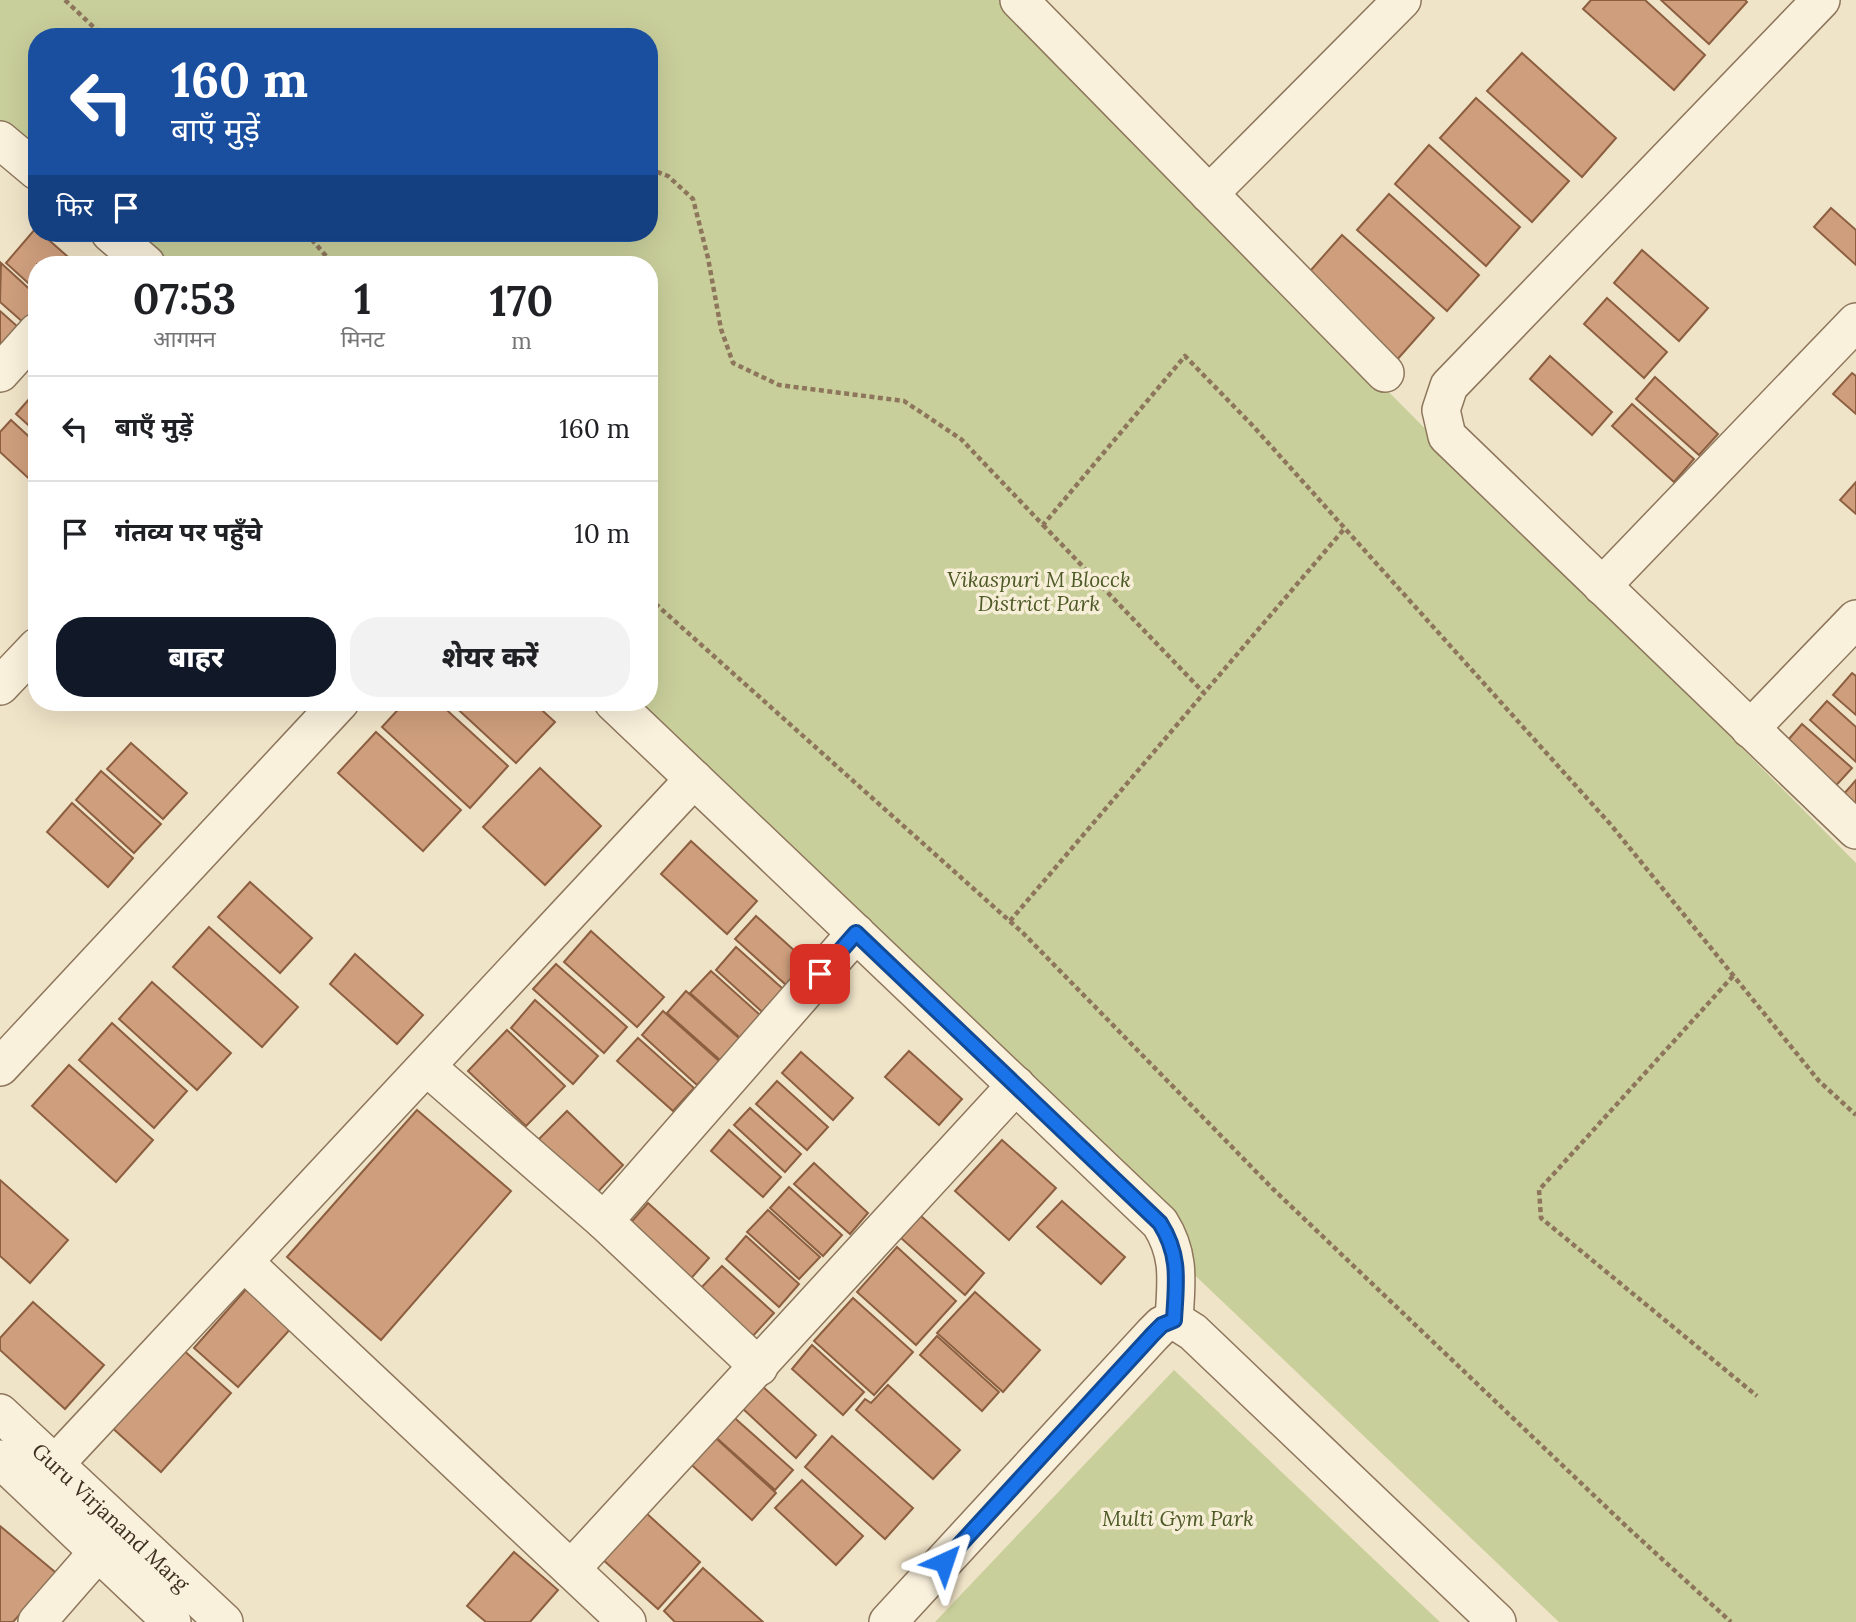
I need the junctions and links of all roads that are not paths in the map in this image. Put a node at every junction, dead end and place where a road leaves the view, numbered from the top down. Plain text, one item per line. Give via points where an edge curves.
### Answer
1 (1402, 0) edge
2 (1821, 0) edge
3 (1037, 6) edge
4 (0, 141) edge
5 (28, 164) edge
6 (1209, 194) junction
7 (1856, 322) edge
8 (28, 342) edge
9 (0, 373) edge
10 (1385, 373) dead end
11 (1602, 586) junction
12 (1856, 619) edge
13 (28, 656) edge
14 (0, 686) edge
15 (331, 711) edge
16 (622, 711) edge
17 (1750, 729) junction
18 (694, 779) junction
19 (1856, 830) edge
20 (856, 933) junction
21 (6, 1049) edge
22 (427, 1067) junction
23 (1016, 1086) junction
24 (604, 1221) junction
25 (244, 1262) junction
26 (1174, 1320) junction
27 (758, 1367) junction
28 (0, 1413) edge
29 (0, 1459) edge
30 (55, 1464) junction
31 (98, 1552) junction
32 (571, 1569) junction
33 (37, 1622) edge
34 (172, 1622) edge
35 (224, 1622) edge
36 (627, 1622) edge
37 (888, 1622) edge
38 (1497, 1622) edge

1 - 6 street
2 - 11 street via 1449,386 1441,410 1447,436
3 - 6 street
4 - 5 street
6 - 10 street
7 - 11 street
8 - 9 street
11 - 17 street
12 - 17 street
13 - 14 street
15 - 21 street
16 - 18 street
17 - 19 street
18 - 20 street
18 - 22 street
20 - 23 street
20 - 24 street
22 - 24 street
22 - 25 street
23 - 26 street via 1160,1223 1177,1265
23 - 27 street
24 - 27 street
25 - 30 street
25 - 32 street
26 - 37 street via 1153,1334
26 - 38 street via 1193,1332
27 - 32 street
28 - 30 street, Guru Virjanand Marg
29 - 31 street, Guru Virjanand Marg
30 - 35 street, Guru Virjanand Marg
31 - 33 street
31 - 34 street, Guru Virjanand Marg
32 - 36 street

